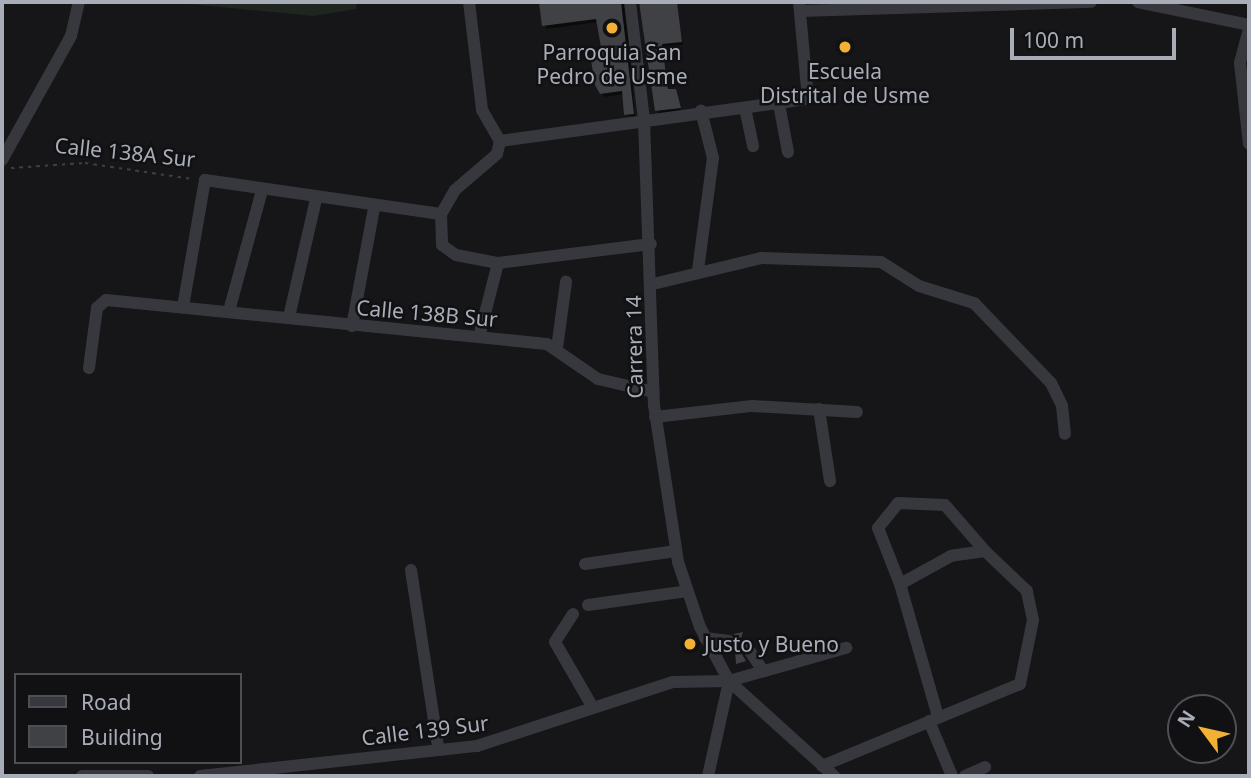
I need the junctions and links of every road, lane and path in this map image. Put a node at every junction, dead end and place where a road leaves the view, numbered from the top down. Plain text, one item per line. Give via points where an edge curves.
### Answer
1 (79, 2) edge
2 (469, 2) edge
3 (630, 2) edge
4 (1091, 2) edge
5 (1138, 2) edge
6 (800, 6) edge
7 (1249, 27) edge
8 (779, 104) junction
9 (745, 108) junction
10 (701, 111) junction
11 (644, 120) junction
12 (500, 141) junction
13 (1249, 145) edge
14 (753, 146) dead end
15 (788, 152) dead end
16 (2, 159) edge
17 (2, 174) edge
18 (205, 180) junction
19 (262, 190) junction
20 (316, 199) junction
21 (374, 208) junction
22 (441, 214) junction
23 (651, 244) junction
24 (498, 263) junction
25 (698, 270) junction
26 (566, 282) dead end
27 (653, 284) junction
28 (183, 307) junction
29 (229, 311) junction
30 (289, 317) junction
31 (352, 326) junction
32 (479, 337) junction
33 (557, 348) junction
34 (89, 368) dead end
35 (654, 392) junction
36 (819, 409) junction
37 (856, 412) dead end
38 (655, 417) junction
39 (1065, 434) dead end
40 (830, 481) dead end
41 (676, 551) junction
42 (985, 551) junction
43 (586, 564) dead end
44 (411, 570) dead end
45 (900, 584) junction
46 (687, 591) junction
47 (588, 605) dead end
48 (573, 614) dead end
49 (705, 638) junction
50 (729, 640) dead end
51 (747, 647) dead end
52 (846, 648) dead end
53 (763, 671) junction
54 (729, 681) junction
55 (592, 706) junction
56 (933, 717) junction
57 (438, 747) junction
58 (822, 766) junction
59 (985, 767) dead end
60 (270, 774) edge
61 (82, 776) edge
62 (148, 776) edge
63 (200, 776) edge
64 (708, 776) edge
65 (834, 776) edge
66 (952, 776) edge
67 (965, 776) edge

1 - 16 street via 71,36
2 - 12 street via 482,110
3 - 11 street, Carrera 14
4 - 6 street
5 - 7 street
6 - 8 street via 808,99
7 - 13 street via 1240,63
8 - 9 street
8 - 15 street
9 - 10 street
9 - 14 street
10 - 11 street
10 - 25 street via 713,158
11 - 12 street
11 - 23 street, Carrera 14
12 - 22 street via 497,154 455,190
17 - 18 path, Calle 138A Sur via 27,162 85,163
18 - 19 street
18 - 28 street
19 - 20 street
19 - 29 street
20 - 21 street
20 - 30 street
21 - 22 street
21 - 31 street
22 - 24 street via 442,245 456,255
23 - 24 street
23 - 27 street, Carrera 14
24 - 32 street
25 - 27 street
25 - 39 street via 761,258 869,258 931,291 963,297 1051,383 1062,406
26 - 33 street
27 - 35 street, Carrera 14
28 - 29 street, Calle 138B Sur
28 - 34 street, Calle 138B Sur via 100,303
29 - 30 street, Calle 138B Sur
30 - 31 street, Calle 138B Sur
31 - 32 street, Calle 138B Sur
32 - 33 street, Calle 138B Sur
33 - 35 street, Calle 138B Sur via 598,379
35 - 38 street, Carrera 14
36 - 37 street
36 - 38 street via 752,406
36 - 40 street
38 - 41 street, Carrera 14
41 - 43 street
41 - 46 street, Carrera 14
42 - 45 street via 951,556
42 - 45 street via 945,505 898,503 878,528
42 - 56 street via 1027,592 1033,621 1028,668 1020,684
44 - 57 street
45 - 56 street
46 - 47 street
46 - 49 street, Carrera 14
48 - 55 street via 555,642
49 - 50 street
49 - 54 street, Carrera 14
51 - 53 street
52 - 53 street, Calle 139 Sur
53 - 54 street, Calle 139 Sur
54 - 55 street, Calle 139 Sur via 673,682
54 - 58 street, Carrera 14
54 - 64 street
55 - 57 street, Calle 139 Sur via 512,738
56 - 58 street
56 - 66 street
57 - 60 street, Calle 139 Sur
58 - 65 street, Carrera 14
59 - 67 street
60 - 63 street, Calle 139 Sur
61 - 62 street

